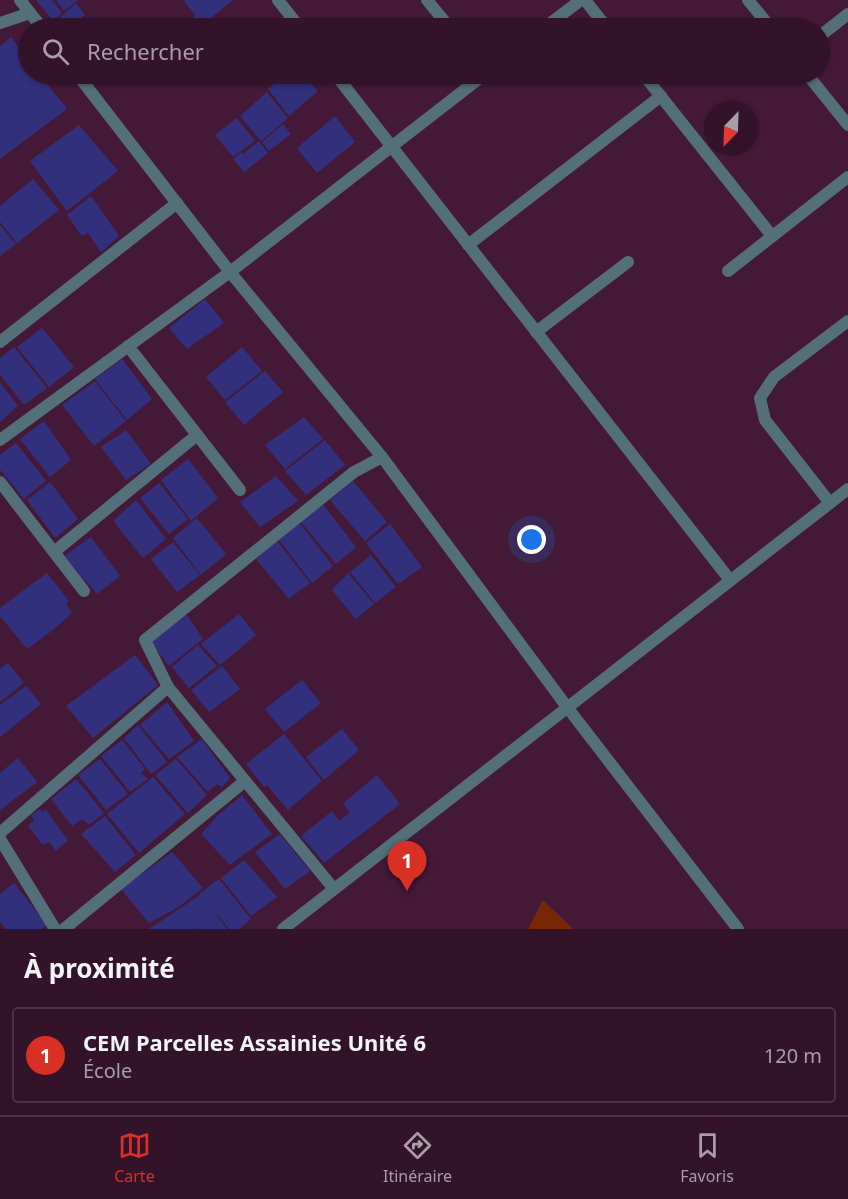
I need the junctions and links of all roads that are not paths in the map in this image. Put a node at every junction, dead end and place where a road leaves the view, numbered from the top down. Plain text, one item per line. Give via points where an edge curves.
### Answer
1 (20, 0) edge
2 (278, 0) edge
3 (427, 0) edge
4 (583, 0) edge
5 (748, 0) edge
6 (30, 13) junction
7 (848, 14) edge
8 (34, 18) edge
9 (292, 18) edge
10 (442, 18) edge
11 (558, 18) edge
12 (599, 18) edge
13 (763, 18) edge
14 (0, 23) edge
15 (830, 28) edge
16 (85, 84) edge
17 (343, 84) edge
18 (472, 84) edge
19 (651, 84) edge
20 (815, 84) edge
21 (661, 96) junction
22 (848, 125) edge
23 (392, 146) junction
24 (848, 177) edge
25 (177, 203) junction
26 (772, 236) junction
27 (468, 245) junction
28 (628, 262) dead end
29 (728, 271) dead end
30 (230, 272) junction
31 (848, 321) edge
32 (536, 332) junction
33 (0, 342) edge
34 (128, 346) junction
35 (197, 435) junction
36 (0, 440) edge
37 (382, 457) junction
38 (0, 482) edge
39 (848, 489) edge
40 (240, 490) dead end
41 (830, 503) junction
42 (54, 552) junction
43 (730, 580) junction
44 (84, 591) dead end
45 (168, 687) junction
46 (567, 707) junction
47 (245, 781) junction
48 (0, 832) edge
49 (0, 840) edge
50 (334, 889) junction
51 (55, 929) edge
52 (64, 929) edge
53 (283, 929) edge
54 (738, 929) edge

1 - 6 street
2 - 9 street
3 - 10 street
4 - 11 street
4 - 12 street
5 - 13 street
6 - 8 street
6 - 14 street
7 - 15 street
16 - 25 street
17 - 23 street
18 - 23 street
19 - 21 street
20 - 22 street
21 - 26 street
21 - 27 street
23 - 27 street
23 - 30 street
24 - 26 street
25 - 30 street
25 - 33 street
26 - 29 street
27 - 32 street
28 - 32 street
30 - 34 street
30 - 37 street
31 - 41 street via 774,377 760,398 765,420
32 - 43 street
34 - 35 street
34 - 36 street
35 - 40 street
35 - 42 street
37 - 45 street via 354,472 145,640
37 - 46 street
38 - 42 street
39 - 41 street
41 - 43 street
42 - 44 street
43 - 46 street
45 - 47 street
45 - 48 street
46 - 50 street
46 - 54 street
47 - 50 street
47 - 52 street
49 - 51 street
50 - 53 street

